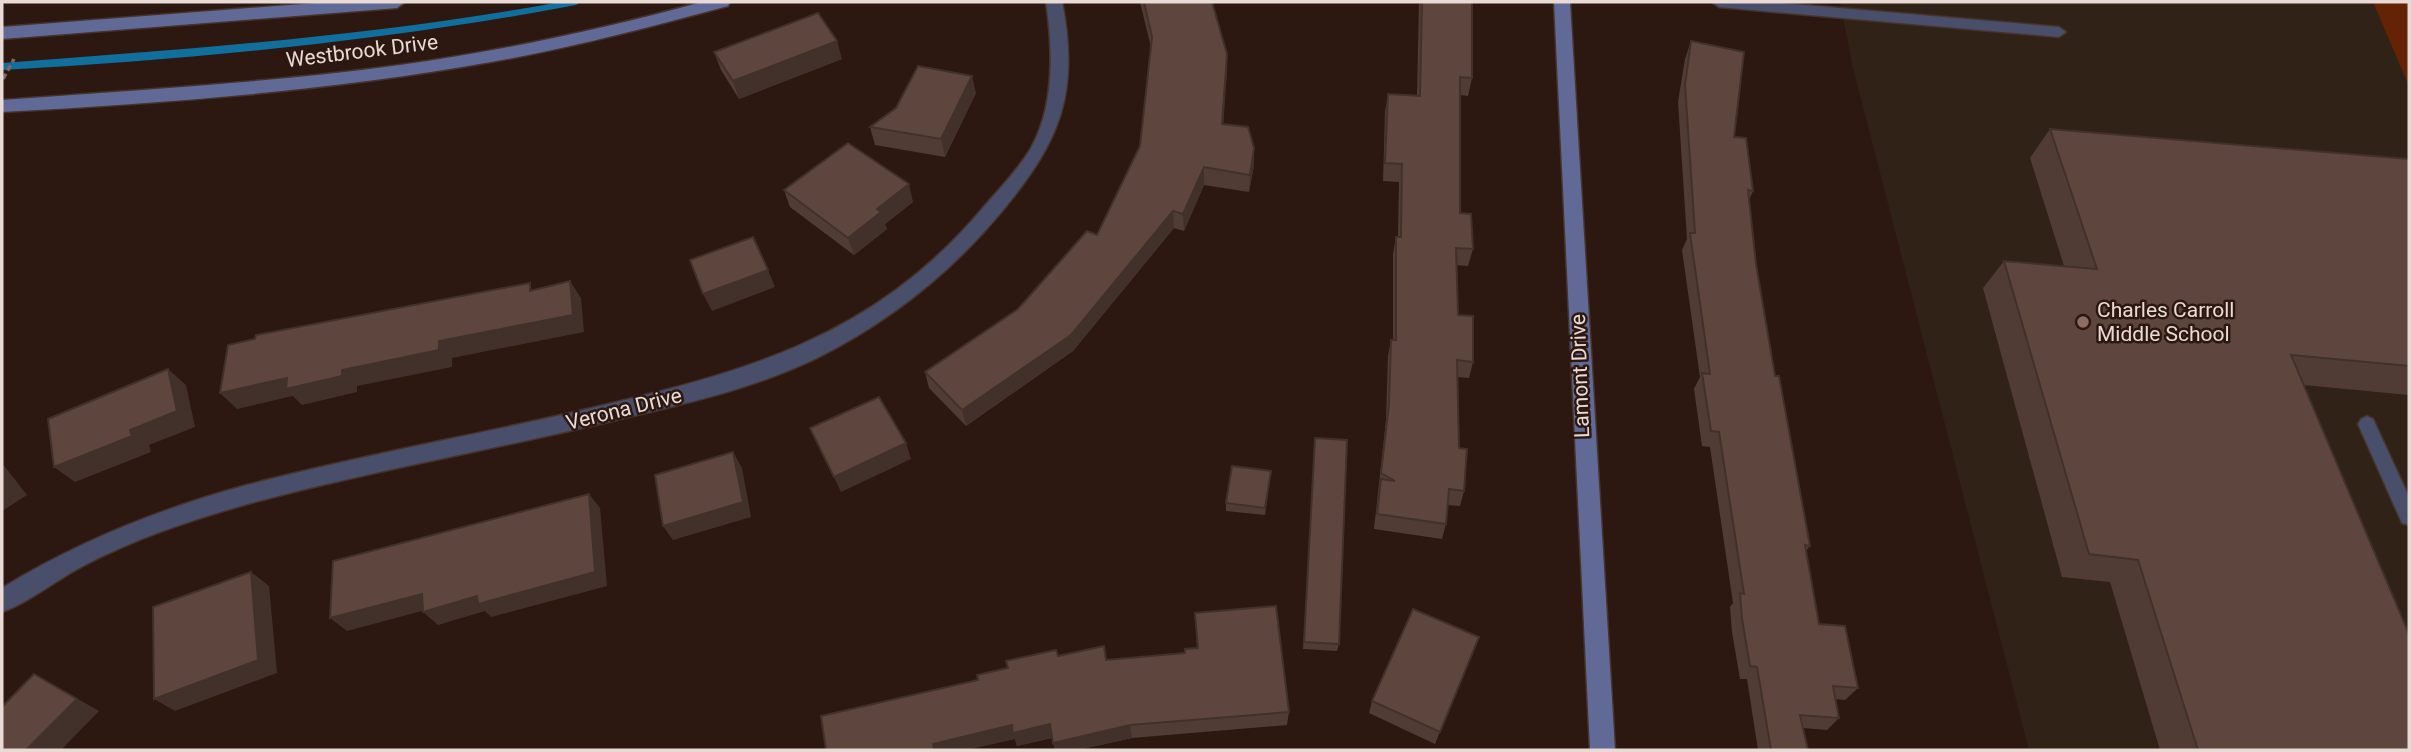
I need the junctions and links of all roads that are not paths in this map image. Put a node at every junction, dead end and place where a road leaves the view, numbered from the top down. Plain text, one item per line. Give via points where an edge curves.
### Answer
1 (397, 2) edge
2 (722, 2) edge
3 (1054, 2) edge
4 (1562, 2) edge
5 (1719, 2) edge
6 (2059, 32) dead end
7 (2, 33) edge
8 (2, 106) edge
9 (2367, 424) dead end
10 (2409, 517) edge
11 (2, 601) edge
12 (1603, 750) edge

1 - 7 street
2 - 8 street, Westbrook Drive via 551,44 431,66 278,84
3 - 11 street, Verona Drive via 1060,61 1041,146 963,243 913,288 852,327 787,361 721,384 198,509 92,547
4 - 12 street, Lamont Drive
5 - 6 lane
9 - 10 lane

